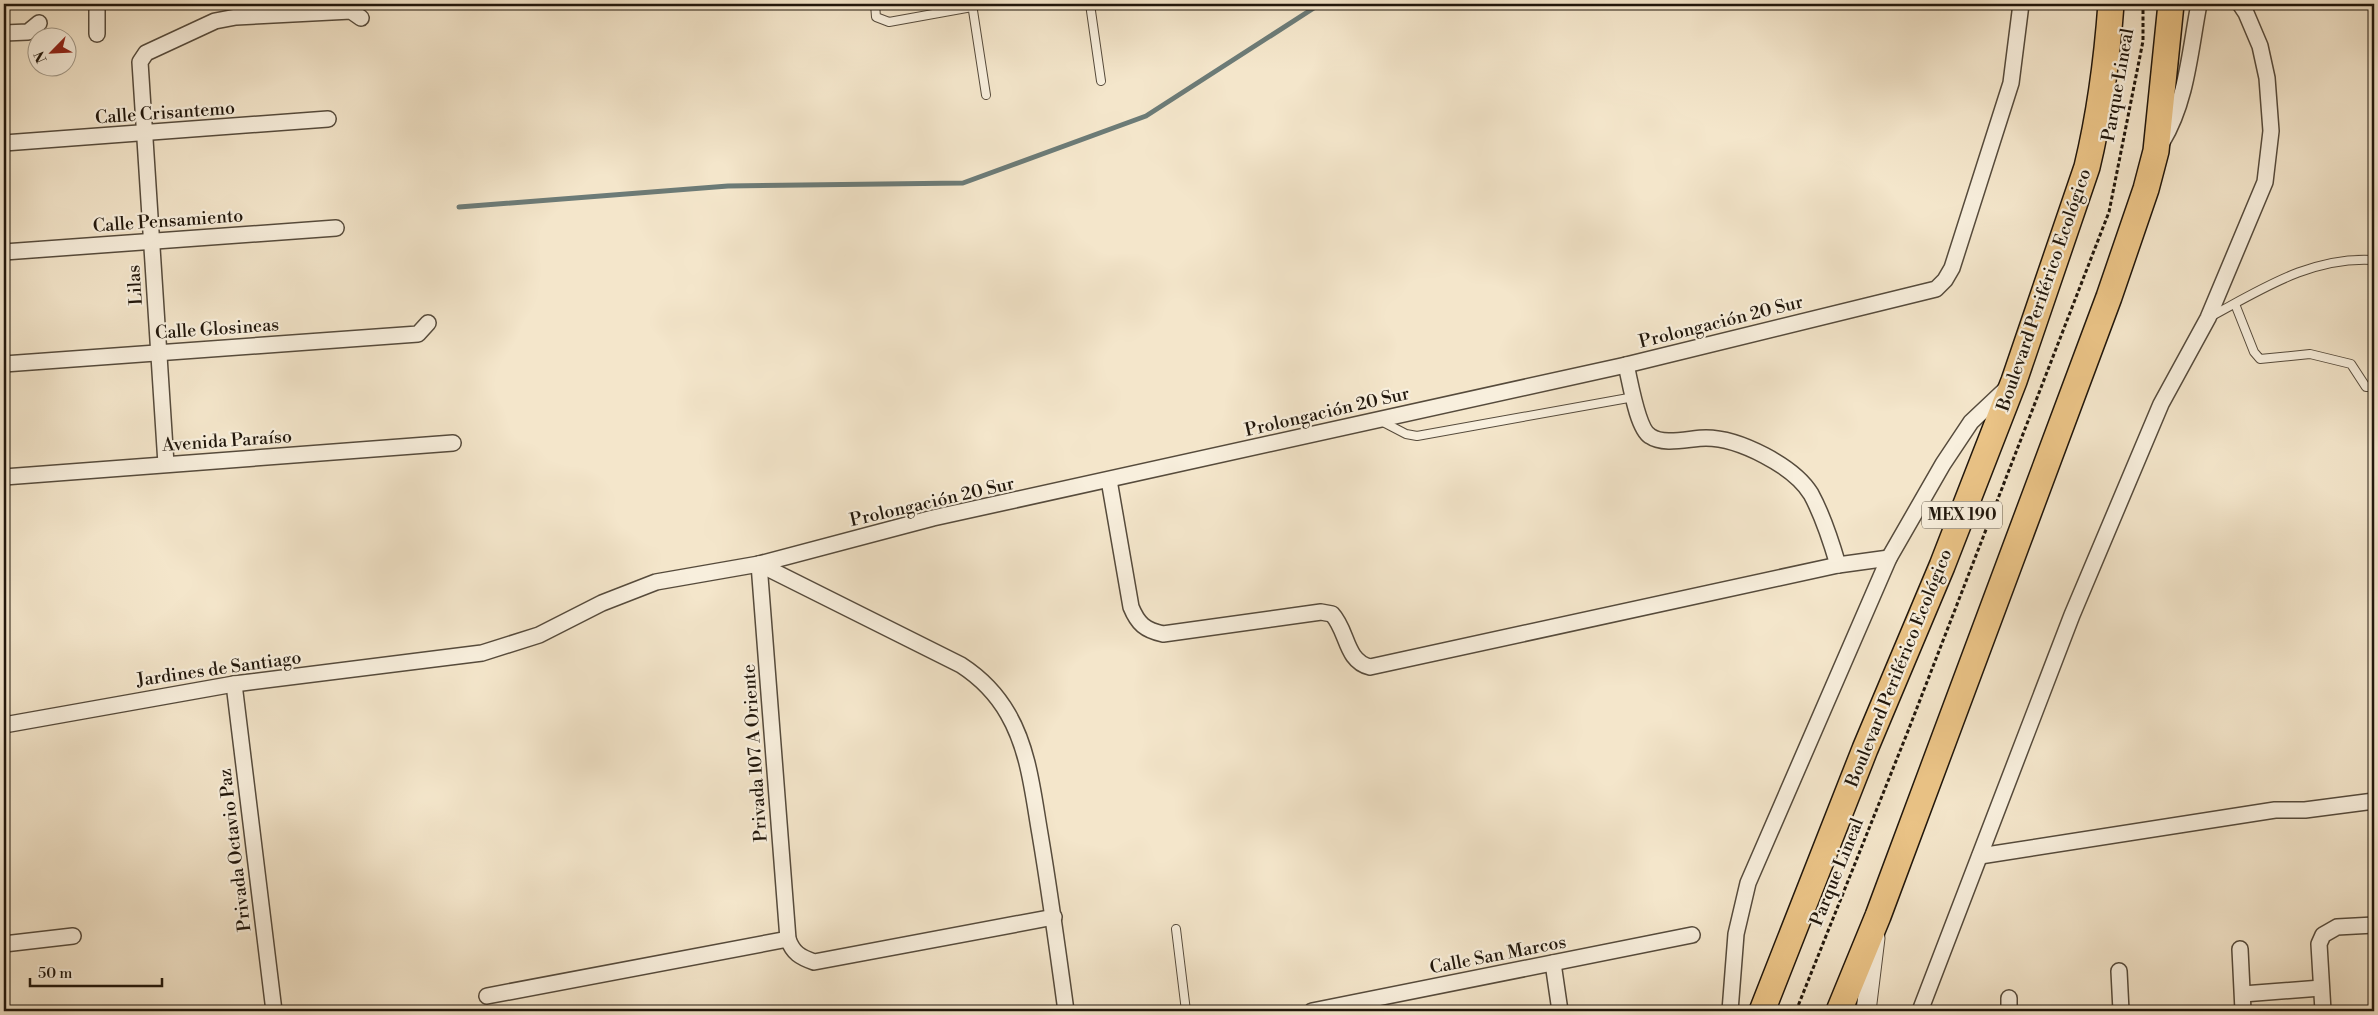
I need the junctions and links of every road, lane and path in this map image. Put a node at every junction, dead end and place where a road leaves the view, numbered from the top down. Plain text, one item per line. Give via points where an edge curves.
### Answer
1 (97, 4) edge
2 (875, 4) edge
3 (1090, 4) edge
4 (2021, 4) edge
5 (2111, 4) edge
6 (2144, 4) edge
7 (2171, 4) edge
8 (2199, 4) edge
9 (2240, 4) edge
10 (972, 5) edge
11 (361, 18) dead end
12 (39, 23) dead end
13 (4, 33) edge
14 (97, 34) dead end
15 (1101, 81) dead end
16 (986, 95) dead end
17 (328, 119) dead end
18 (144, 133) junction
19 (4, 143) edge
20 (2156, 151) junction
21 (336, 228) dead end
22 (152, 241) junction
23 (4, 252) edge
24 (2374, 260) edge
25 (2235, 304) junction
26 (2208, 318) junction
27 (428, 323) dead end
28 (159, 352) junction
29 (4, 364) edge
30 (1626, 365) junction
31 (2014, 381) junction
32 (2374, 387) edge
33 (1634, 397) junction
34 (1379, 420) junction
35 (453, 443) dead end
36 (166, 464) junction
37 (4, 477) edge
38 (1109, 480) junction
39 (1889, 558) junction
40 (759, 564) junction
41 (1838, 565) junction
42 (442, 659) joint
43 (234, 684) junction
44 (4, 725) edge
45 (2374, 801) edge
46 (1980, 856) junction
47 (1878, 916) junction
48 (1054, 917) junction
49 (2374, 925) edge
50 (1176, 929) dead end
51 (73, 936) dead end
52 (1692, 936) dead end
53 (788, 939) junction
54 (4, 944) edge
55 (2240, 949) dead end
56 (1553, 963) junction
57 (2119, 971) dead end
58 (2321, 988) junction
59 (2243, 994) junction
60 (487, 996) dead end
61 (274, 1011) edge
62 (1066, 1011) edge
63 (1186, 1011) edge
64 (1312, 1011) edge
65 (1560, 1011) edge
66 (1730, 1011) edge
67 (1762, 1011) edge
68 (1796, 1011) edge
69 (1839, 1011) edge
70 (1866, 1011) edge
71 (1920, 1011) edge
72 (2121, 1011) edge
73 (2244, 1011) edge
74 (2323, 1011) edge

1 - 14 street
2 - 10 lane via 876,17 889,22
3 - 15 lane
4 - 30 street, Prolongación 20 Sur via 2012,82 1952,268 1936,289
5 - 31 highway, Boulevard Periférico Ecológico / MEX 190 via 2108,52 2087,167
6 - 68 path, Parque Lineal via 2143,41 2109,212
7 - 20 highway, MEX 190
8 - 20 street via 2182,96 2169,130
9 - 26 street via 2260,46 2267,78 2271,131 2265,182
10 - 16 lane
11 - 18 street, Lilas via 351,12 236,17 202,26 146,53 140,62
12 - 13 street via 28,32
17 - 18 street, Calle Crisantemo
18 - 19 street, Calle Crisantemo
18 - 22 street, Lilas
20 - 47 highway, MEX 190 via 2109,297
21 - 22 street, Calle Pensamiento
22 - 23 street, Calle Pensamiento
22 - 28 street, Lilas
24 - 25 lane via 2309,267
25 - 26 lane
25 - 32 lane via 2260,360 2310,354 2351,364 2366,388
26 - 46 street via 2161,404 2072,615
27 - 28 street, Calle Glosineas via 418,334
28 - 29 street, Calle Glosineas
28 - 36 street, Lilas
30 - 33 street
30 - 34 street, Prolongación 20 Sur
31 - 39 street via 1971,422 1942,464
31 - 67 highway, Boulevard Periférico Ecológico / MEX 190
33 - 34 lane via 1417,436
33 - 41 street via 1644,430 1650,436 1660,440 1715,438 1734,443 1754,450 1798,478 1827,528
34 - 38 street, Prolongación 20 Sur
35 - 36 street, Avenida Paraíso
36 - 37 street, Avenida Paraíso
38 - 40 street, Prolongación 20 Sur via 933,518
38 - 41 street via 1131,607 1136,620 1144,628 1163,634 1321,612 1332,614 1340,622 1354,658 1370,667
39 - 41 street
39 - 66 street via 1748,883 1736,934
40 - 42 street, Prolongación 20 Sur via 656,582 602,603 539,636 482,653
40 - 48 street via 961,665 994,692 1009,714 1030,774
40 - 53 street, Privada 107 A Oriente
42 - 43 street, Jardines de Santiago
43 - 44 street, Jardines de Santiago
43 - 61 street, Privada Octavio Paz
45 - 46 street via 2305,810 2275,810
46 - 71 street
47 - 69 highway, MEX 190
47 - 70 street
48 - 53 street via 814,962 799,956
48 - 62 street
49 - 58 street via 2337,927 2323,935 2319,944
50 - 63 lane
51 - 54 street
52 - 56 street, Calle San Marcos
53 - 60 street
55 - 59 street
56 - 64 street, Calle San Marcos
56 - 65 street
57 - 72 street
58 - 59 street
58 - 74 street
59 - 73 street

